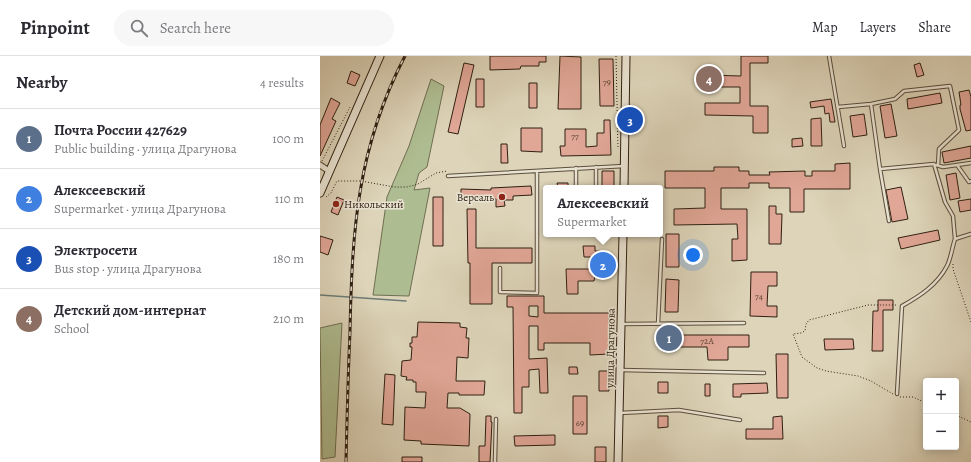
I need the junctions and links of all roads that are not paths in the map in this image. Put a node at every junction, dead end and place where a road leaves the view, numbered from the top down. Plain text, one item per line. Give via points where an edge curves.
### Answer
1 (380, 56) edge
2 (626, 56) edge
3 (829, 56) edge
4 (871, 104) junction
5 (838, 107) junction
6 (844, 146) dead end
7 (971, 163) edge
8 (320, 165) edge
9 (936, 165) junction
10 (957, 165) junction
11 (624, 166) junction
12 (596, 167) junction
13 (576, 168) junction
14 (880, 169) junction
15 (329, 171) junction
16 (537, 171) junction
17 (448, 176) dead end
18 (971, 181) edge
19 (576, 185) edge
20 (596, 185) edge
21 (624, 185) edge
22 (320, 193) edge
23 (889, 221) dead end
24 (971, 234) edge
25 (623, 237) edge
26 (662, 238) dead end
27 (955, 239) junction
28 (500, 268) dead end
29 (744, 323) dead end
30 (621, 324) junction
31 (658, 324) junction
32 (620, 370) junction
33 (764, 373) dead end
34 (898, 394) dead end
35 (619, 412) junction
36 (496, 419) dead end
37 (740, 420) dead end
38 (495, 462) edge
39 (618, 462) edge

1 - 15 main road
2 - 11 main road
3 - 5 lane
4 - 5 lane
4 - 9 lane via 895,99 904,91 950,86 959,130 939,150
4 - 14 lane
5 - 6 lane
7 - 10 lane
8 - 15 street
9 - 10 lane
9 - 14 lane
9 - 27 lane via 945,202 953,216
10 - 18 lane via 969,182
11 - 12 lane
11 - 21 main road
12 - 13 lane
12 - 20 lane
13 - 16 lane
13 - 19 lane
14 - 23 lane
15 - 22 main road
16 - 17 lane
16 - 28 lane via 537,293 500,292
24 - 27 lane
25 - 30 main road, улица Драгунова
26 - 31 lane
27 - 34 lane via 947,266 933,286 902,306
29 - 31 lane
30 - 31 lane
30 - 32 main road, улица Драгунова
32 - 33 lane
32 - 35 main road, улица Драгунова
35 - 37 lane via 679,410
35 - 39 main road, улица Драгунова
36 - 38 lane

